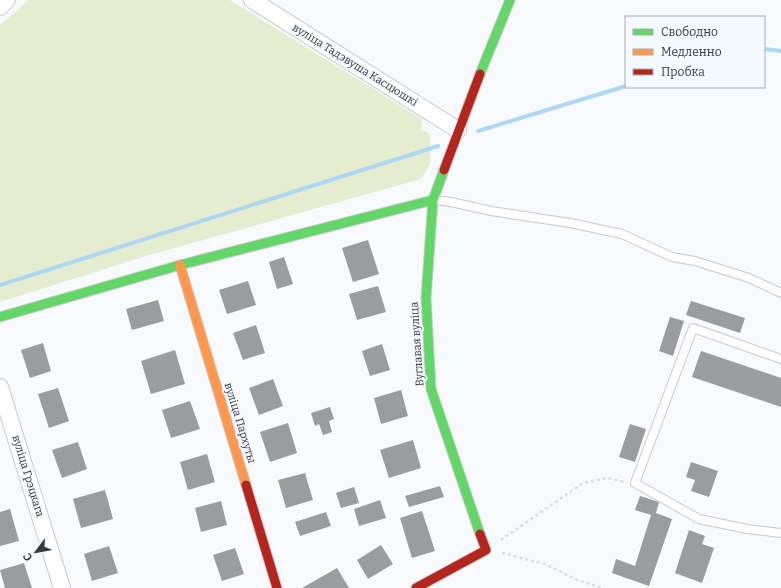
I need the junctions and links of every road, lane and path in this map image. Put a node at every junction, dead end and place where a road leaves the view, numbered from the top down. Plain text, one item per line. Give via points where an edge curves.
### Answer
1 (252, 0) edge
2 (510, 0) edge
3 (458, 130) junction
4 (433, 200) junction
5 (180, 265) junction
6 (781, 293) edge
7 (0, 317) edge
8 (781, 359) edge
9 (0, 387) edge
10 (635, 484) junction
11 (781, 533) edge
12 (486, 550) junction
13 (62, 588) edge
14 (277, 588) edge
15 (416, 588) edge
16 (603, 588) edge

1 - 3 street, вуліца Тадэвуша Касцюшкі
2 - 3 street, Вуглавая вуліца
3 - 4 street, Вуглавая вуліца
4 - 5 street
4 - 6 lane via 622,234 672,257 696,261 749,278
4 - 12 street, Вуглавая вуліца via 426,298 431,389
5 - 7 street
5 - 14 street, вуліца Пархуты
8 - 10 lane via 693,328
9 - 13 street, вуліца Грэцкага
10 - 11 lane via 699,519
10 - 12 path via 607,478 583,483
12 - 15 street
12 - 16 path via 545,564 576,580

